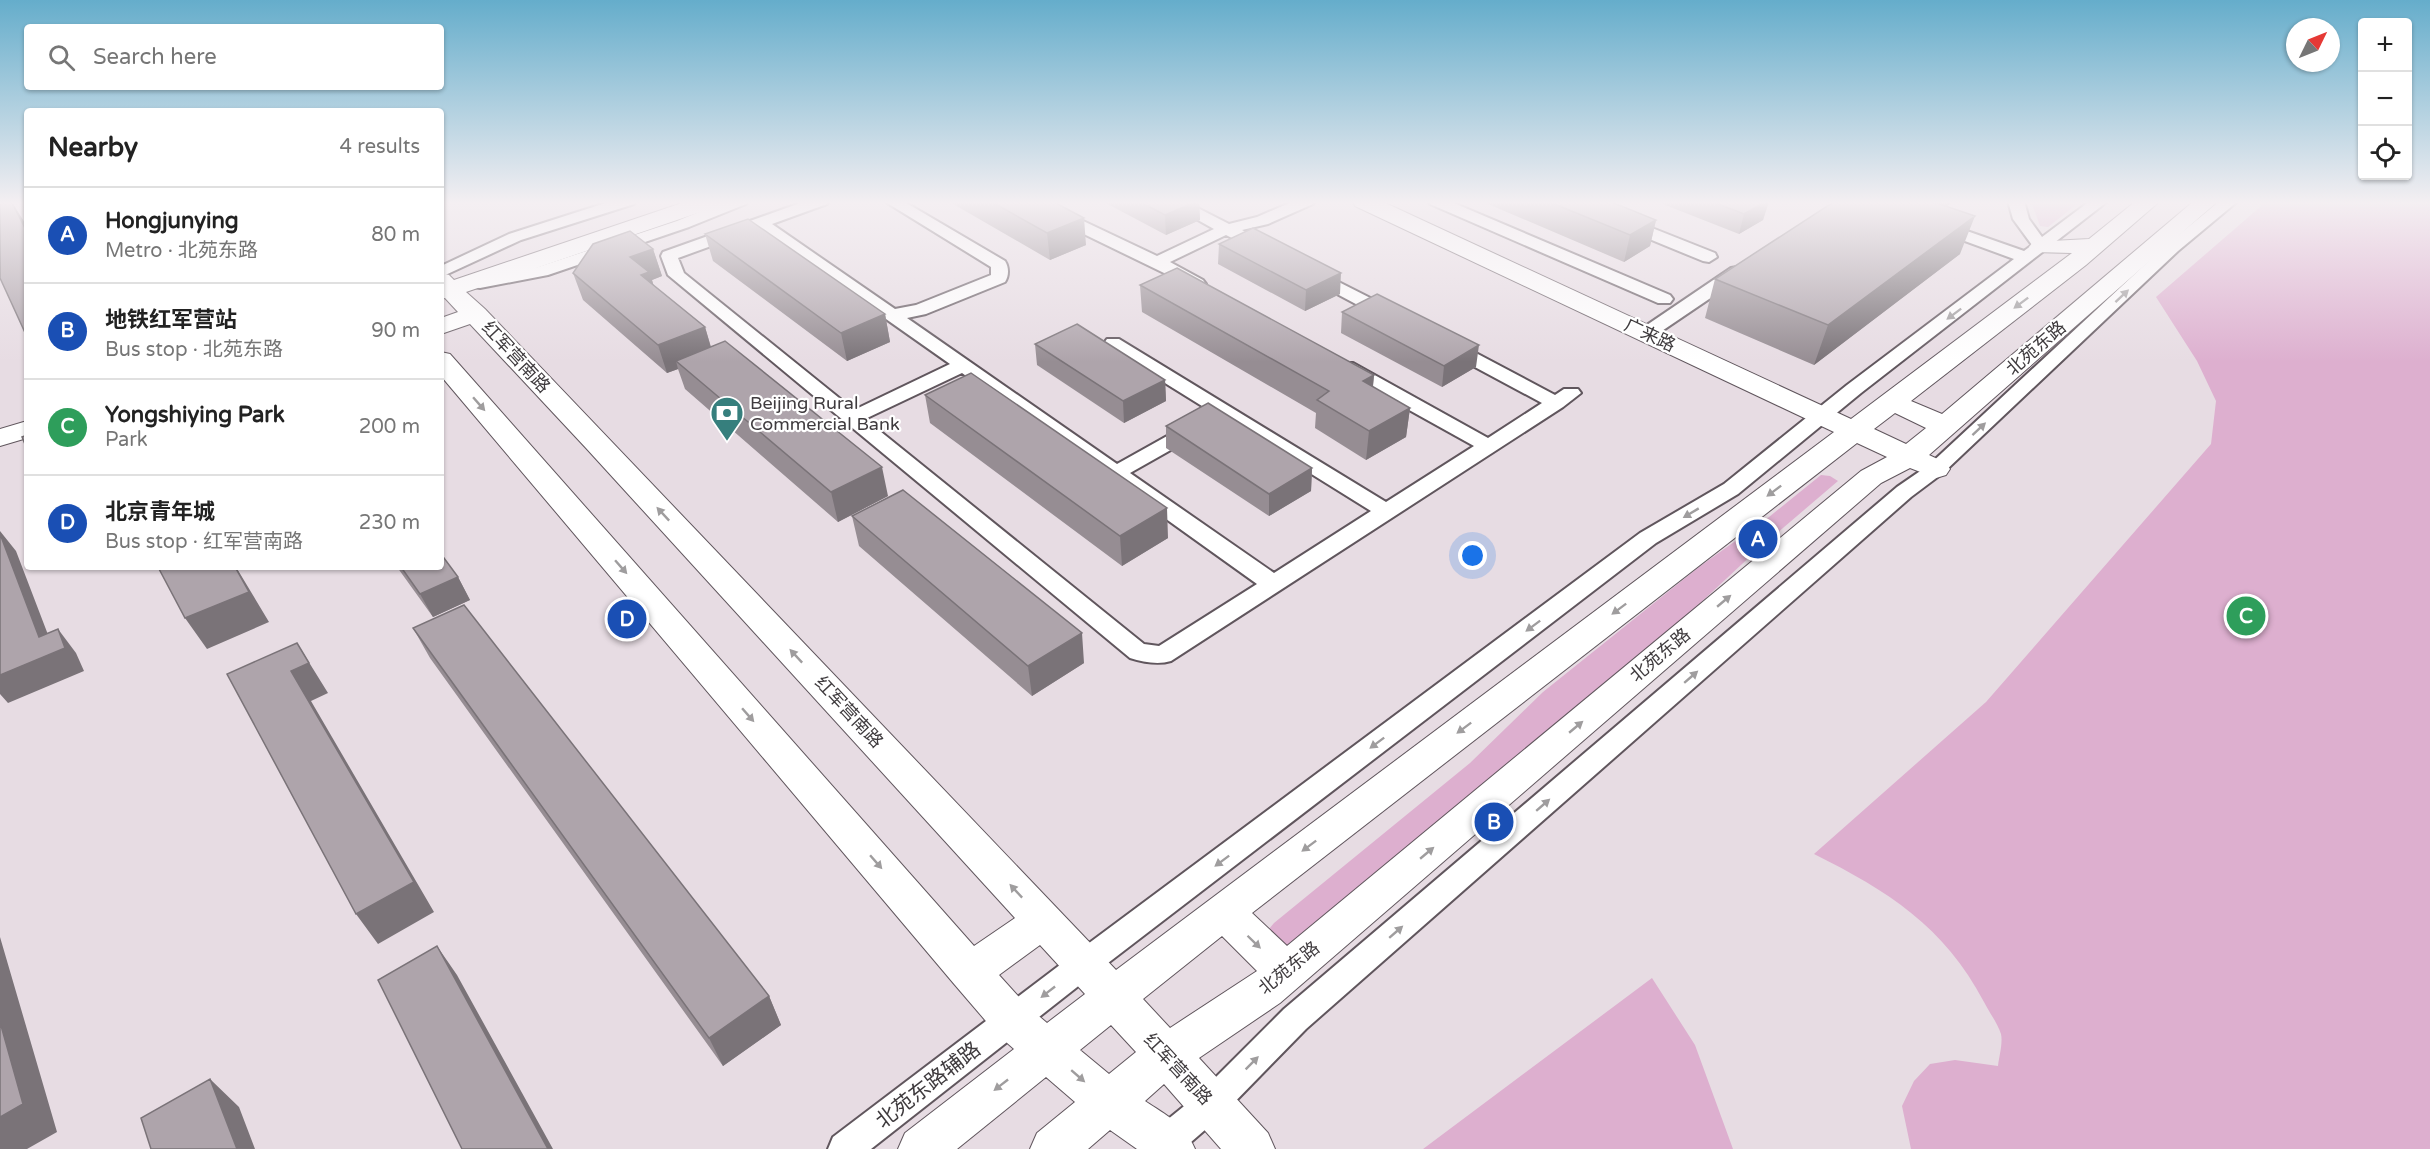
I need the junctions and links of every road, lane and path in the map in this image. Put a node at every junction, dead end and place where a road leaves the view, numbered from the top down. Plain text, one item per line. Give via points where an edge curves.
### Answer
1 (486, 255) edge
2 (518, 255) edge
3 (531, 255) edge
4 (591, 255) edge
5 (673, 255) edge
6 (805, 255) edge
7 (982, 255) edge
8 (1142, 255) edge
9 (1173, 255) edge
10 (1275, 255) edge
11 (1478, 255) edge
12 (1561, 255) edge
13 (1703, 255) edge
14 (2031, 255) edge
15 (2037, 255) edge
16 (2084, 255) edge
17 (2145, 255) edge
18 (2164, 255) edge
19 (1280, 257) edge
20 (1709, 257) dead end
21 (1157, 262) junction
22 (1751, 263) edge
23 (1302, 268) edge
24 (2061, 273) junction
25 (444, 280) edge
26 (444, 281) edge
27 (444, 281) edge
28 (444, 281) edge
29 (444, 282) edge
30 (1209, 291) edge
31 (1664, 299) dead end
32 (476, 314) junction
33 (892, 315) junction
34 (1407, 324) edge
35 (444, 325) edge
36 (1647, 333) junction
37 (1439, 341) edge
38 (1113, 343) dead end
39 (1333, 360) edge
40 (444, 363) edge
41 (963, 365) junction
42 (1892, 402) junction
43 (24, 411) edge
44 (1224, 411) junction
45 (1823, 416) junction
46 (852, 418) junction
47 (0, 419) edge
48 (1945, 426) junction
49 (24, 430) edge
50 (1854, 430) junction
51 (0, 438) edge
52 (1488, 446) junction
53 (1812, 463) junction
54 (1923, 463) junction
55 (1116, 473) junction
56 (1860, 486) junction
57 (1386, 512) junction
58 (1273, 584) junction
59 (1223, 911) junction
60 (1043, 921) junction
61 (1084, 964) junction
62 (970, 972) junction
63 (1286, 972) junction
64 (1113, 998) junction
65 (1012, 1020) junction
66 (1047, 1049) junction
67 (1165, 1056) junction
68 (1109, 1102) junction
69 (1210, 1105) junction
70 (1165, 1147) edge
71 (845, 1149) edge
72 (921, 1149) edge
73 (1053, 1149) edge
74 (1252, 1149) edge

1 - 25 street
2 - 26 main road
3 - 27 main road
4 - 28 street via 542,271
5 - 46 street via 669,256 676,275
6 - 33 street
7 - 33 street via 999,265 999,278 920,310
8 - 21 street
9 - 21 street
10 - 19 street
11 - 36 main road, 广来路
12 - 31 street
13 - 20 street
14 -> 45 street, 北苑东路辅路
15 - 24 main road
16 - 24 main road
17 - 48 main road, 北苑东路
54 -> 18 street
21 - 30 street
22 - 36 street
23 - 34 street
24 -> 42 main road
29 - 32 main road, 红军营南路
32 - 35 main road
60 -> 32 main road, 红军营南路
33 - 41 street
36 - 45 main road, 广来路
37 - 52 street via 1564,398
38 - 44 street
39 - 52 street
40 -> 62 main road
41 - 46 street
41 - 55 street
42 - 48 main road
42 - 50 main road
43 - 47 main road
44 - 55 street
44 - 57 street
45 - 50 main road, 广来路
45 -> 61 street, 北苑东路辅路 via 1731,489 1648,538
46 - 58 street via 1138,652 1163,655
48 - 54 main road, 北苑东路
49 - 51 main road
50 - 53 main road
50 - 54 main road, 广来路
52 - 57 street
53 - 56 main road
53 -> 59 main road
54 - 56 main road, 北苑东路 via 1871,477
69 -> 54 street via 1295,1020 1904,492
55 - 58 street
63 -> 56 main road, 北苑东路
57 - 58 street
59 -> 63 main road
59 - 64 main road
60 - 61 main road, 红军营南路
60 - 62 main road
61 - 64 main road, 红军营南路
61 -> 65 street, 北苑东路辅路
62 - 65 main road
63 - 67 main road, 北苑东路
64 - 66 main road
64 - 67 main road, 红军营南路
65 - 66 main road
65 - 71 street, 北苑东路辅路
66 -> 68 main road
66 -> 72 main road
67 - 68 main road, 北苑东路
67 - 69 main road, 红军营南路
68 - 70 main road
68 - 73 main road, 北苑东路
69 - 70 street
69 - 74 main road, 红军营南路

